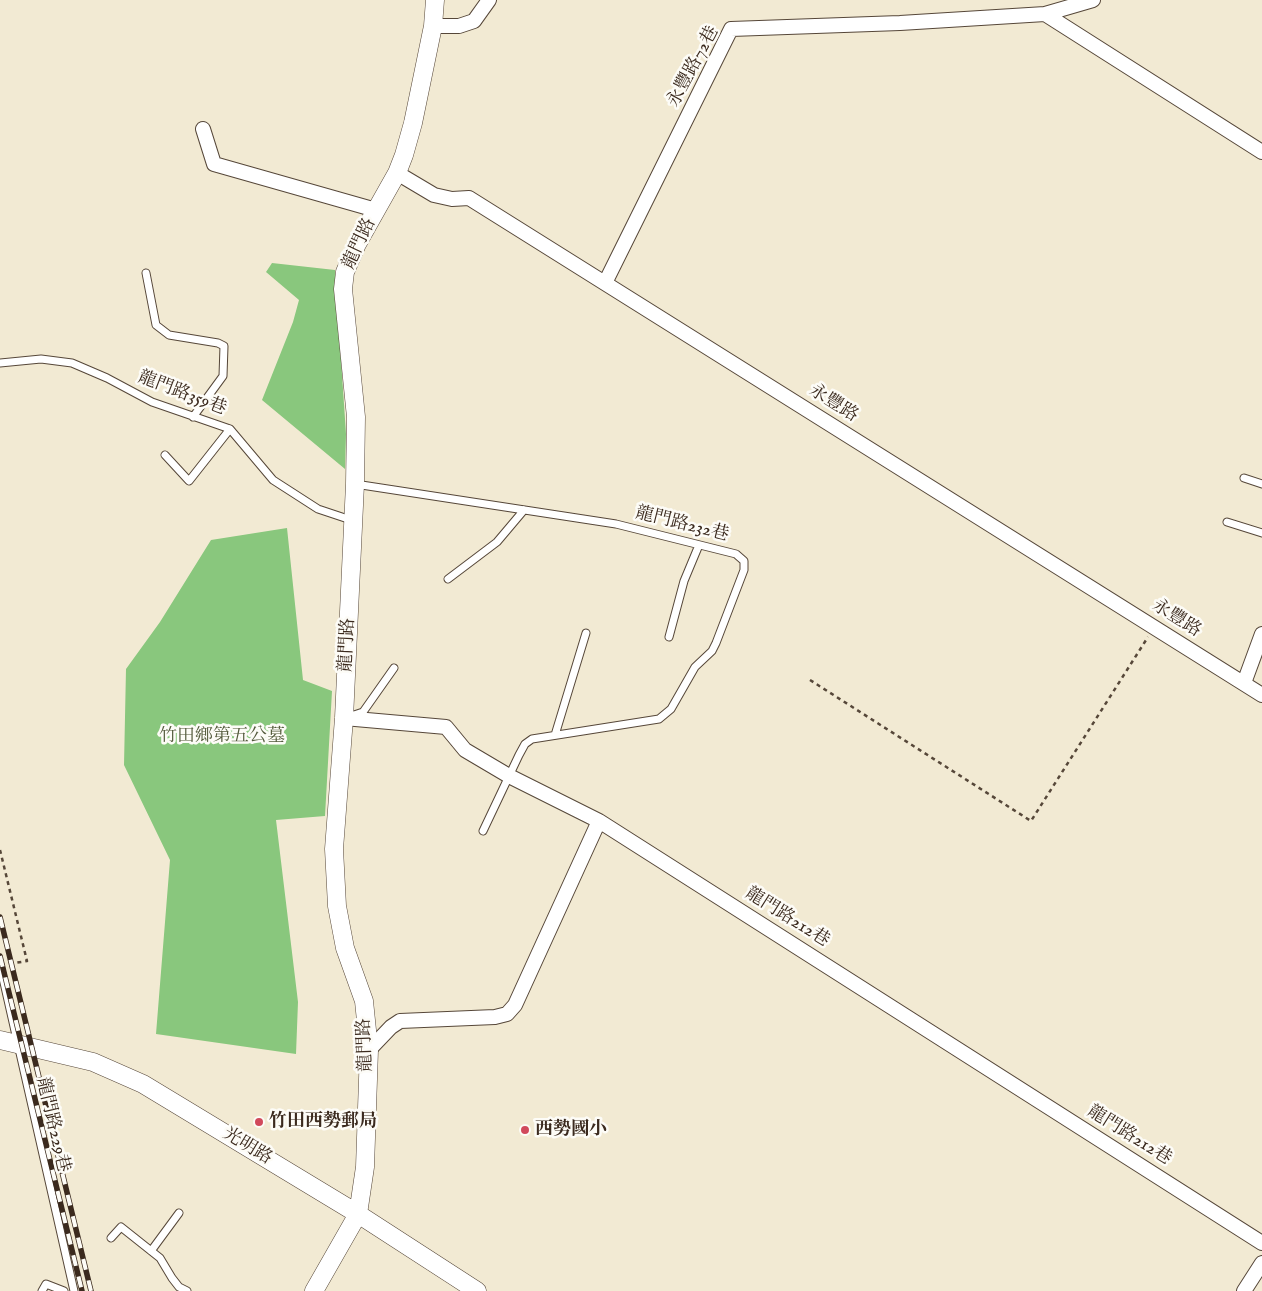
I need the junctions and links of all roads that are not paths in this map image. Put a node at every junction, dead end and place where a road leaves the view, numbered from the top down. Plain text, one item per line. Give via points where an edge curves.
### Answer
1 (435, 0) edge
2 (489, 0) edge
3 (1093, 0) edge
4 (1045, 14) junction
5 (432, 26) junction
6 (203, 129) dead end
7 (1262, 152) edge
8 (397, 173) junction
9 (376, 210) junction
10 (146, 274) dead end
11 (605, 282) junction
12 (0, 363) edge
13 (193, 417) junction
14 (230, 429) junction
15 (165, 454) dead end
16 (1244, 478) dead end
17 (355, 484) junction
18 (1262, 484) edge
19 (524, 510) junction
20 (354, 521) junction
21 (1227, 522) dead end
22 (1262, 533) edge
23 (699, 545) junction
24 (448, 579) dead end
25 (586, 633) dead end
26 (1262, 634) edge
27 (669, 637) dead end
28 (394, 668) dead end
29 (1244, 683) junction
30 (1262, 695) edge
31 (344, 718) junction
32 (555, 735) junction
33 (509, 776) junction
34 (599, 821) junction
35 (483, 831) dead end
36 (0, 965) edge
37 (0, 1040) edge
38 (18, 1044) junction
39 (369, 1050) junction
40 (179, 1213) dead end
41 (358, 1214) junction
42 (111, 1238) dead end
43 (1262, 1242) edge
44 (151, 1251) junction
45 (1262, 1263) edge
46 (42, 1291) edge
47 (64, 1291) edge
48 (74, 1291) edge
49 (187, 1291) edge
50 (314, 1291) edge
51 (478, 1291) edge
52 (1244, 1291) edge

1 - 5 street, 龍門路
2 - 5 street via 474,21 459,26
3 - 4 street, 永豐路72巷
4 - 7 street
4 - 11 street, 永豐路72巷 via 731,30
5 - 8 street, 龍門路 via 413,123
6 - 9 street via 214,164
8 - 9 street, 龍門路
8 - 11 street, 永豐路 via 434,195 470,198
9 - 17 street, 龍門路 via 345,272 356,418
10 - 13 lane via 156,326 169,335 224,346 223,376
11 - 29 street, 永豐路
12 - 13 lane, 龍門路359巷 via 41,359 72,363 152,402
13 - 14 lane, 龍門路359巷
14 - 15 lane via 189,481
14 - 20 lane, 龍門路359巷 via 273,480 318,509
16 - 18 lane
17 - 19 lane, 龍門路232巷
17 - 20 street, 龍門路
19 - 23 lane, 龍門路232巷 via 616,524
19 - 24 lane via 498,542
20 - 31 street, 龍門路
21 - 22 lane
23 - 27 lane via 684,580
23 - 32 lane, 龍門路232巷 via 736,554 744,561 744,570 712,651 696,667 670,709 658,719
25 - 32 lane
26 - 29 street
28 - 31 lane via 363,712
29 - 30 street, 永豐路
31 - 33 street, 龍門路212巷 via 446,727 465,750
31 - 39 street, 龍門路 via 334,849 337,906 345,948 364,1001
32 - 33 lane, 龍門路232巷 via 532,738 525,744
33 - 34 street, 龍門路212巷
33 - 35 lane, 龍門路232巷
34 - 39 street via 515,1005 507,1014 400,1021
34 - 43 street, 龍門路212巷
36 - 38 lane, 龍門路229巷
37 - 38 street, 光明路
38 - 41 street, 光明路 via 93,1062 142,1084
38 - 48 lane, 龍門路229巷
39 - 41 street, 龍門路 via 365,1167
40 - 44 lane
41 - 50 street, 龍門路
41 - 51 street, 光明路
42 - 44 lane via 121,1227
44 - 49 lane via 160,1258 179,1287
45 - 52 street
46 - 47 lane via 46,1284

